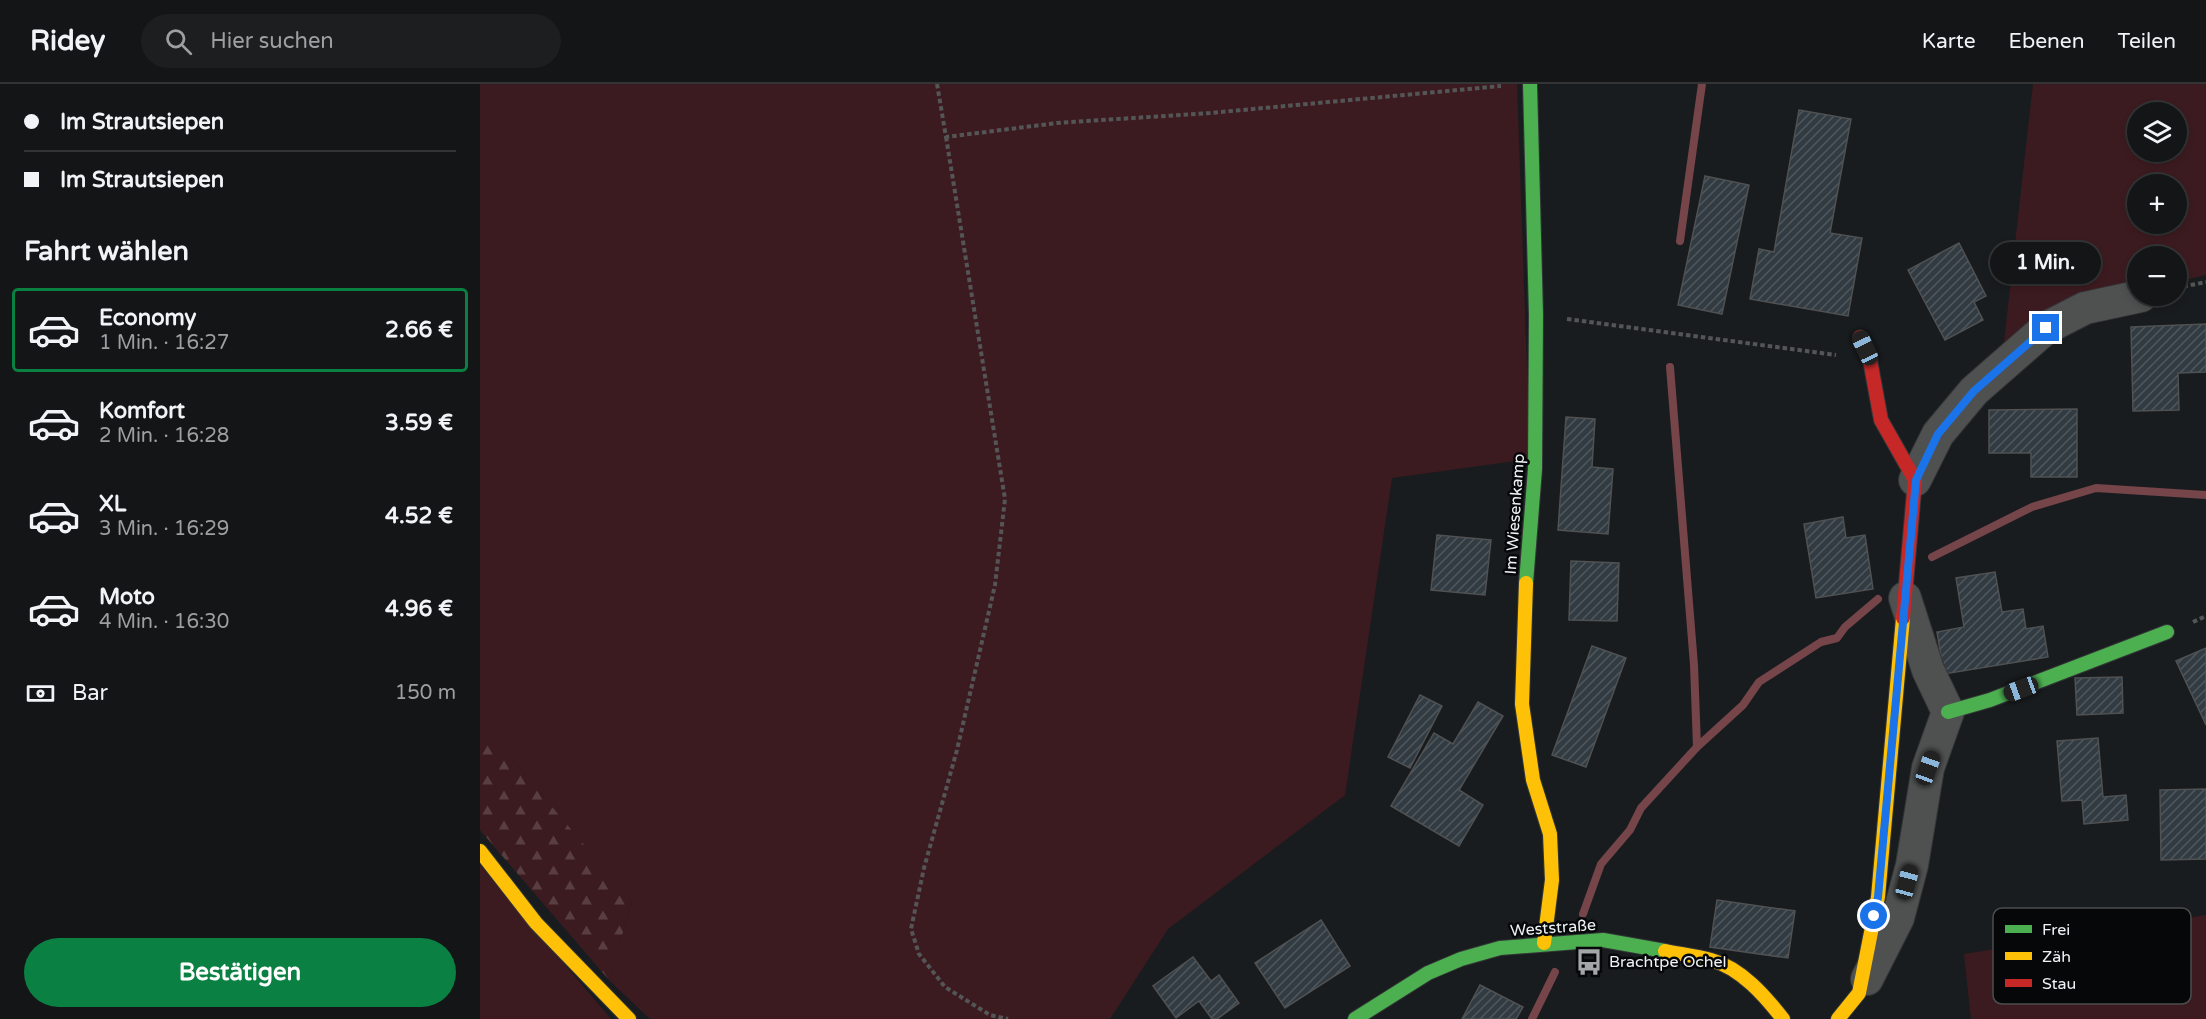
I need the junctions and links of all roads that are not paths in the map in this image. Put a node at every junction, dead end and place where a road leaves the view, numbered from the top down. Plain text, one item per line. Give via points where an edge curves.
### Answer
1 (1530, 84) edge
2 (2127, 299) edge
3 (1860, 337) dead end
4 (1916, 480) junction
5 (1904, 596) junction
6 (2167, 632) dead end
7 (1948, 712) junction
8 (480, 851) edge
9 (1544, 943) junction
10 (1859, 993) junction
11 (629, 1019) edge
12 (1355, 1019) edge
13 (1783, 1019) edge
14 (1838, 1019) edge

1 - 9 street, Im Wiesenkamp via 1535,469 1522,704 1533,780 1550,834 1552,880
2 - 4 street via 2085,308 2046,328 1974,391 1938,434
3 - 4 street via 1870,360 1881,420
4 - 5 street
5 - 7 street via 1928,670
5 - 10 street via 1878,897
6 - 7 street via 1990,700
7 - 10 street via 1928,768 1912,865 1898,918
8 - 11 street via 536,923
9 - 12 street, Weststraße via 1500,948 1461,959 1428,973
9 - 13 street, Weststraße via 1603,940 1713,960 1750,983
10 - 14 street

